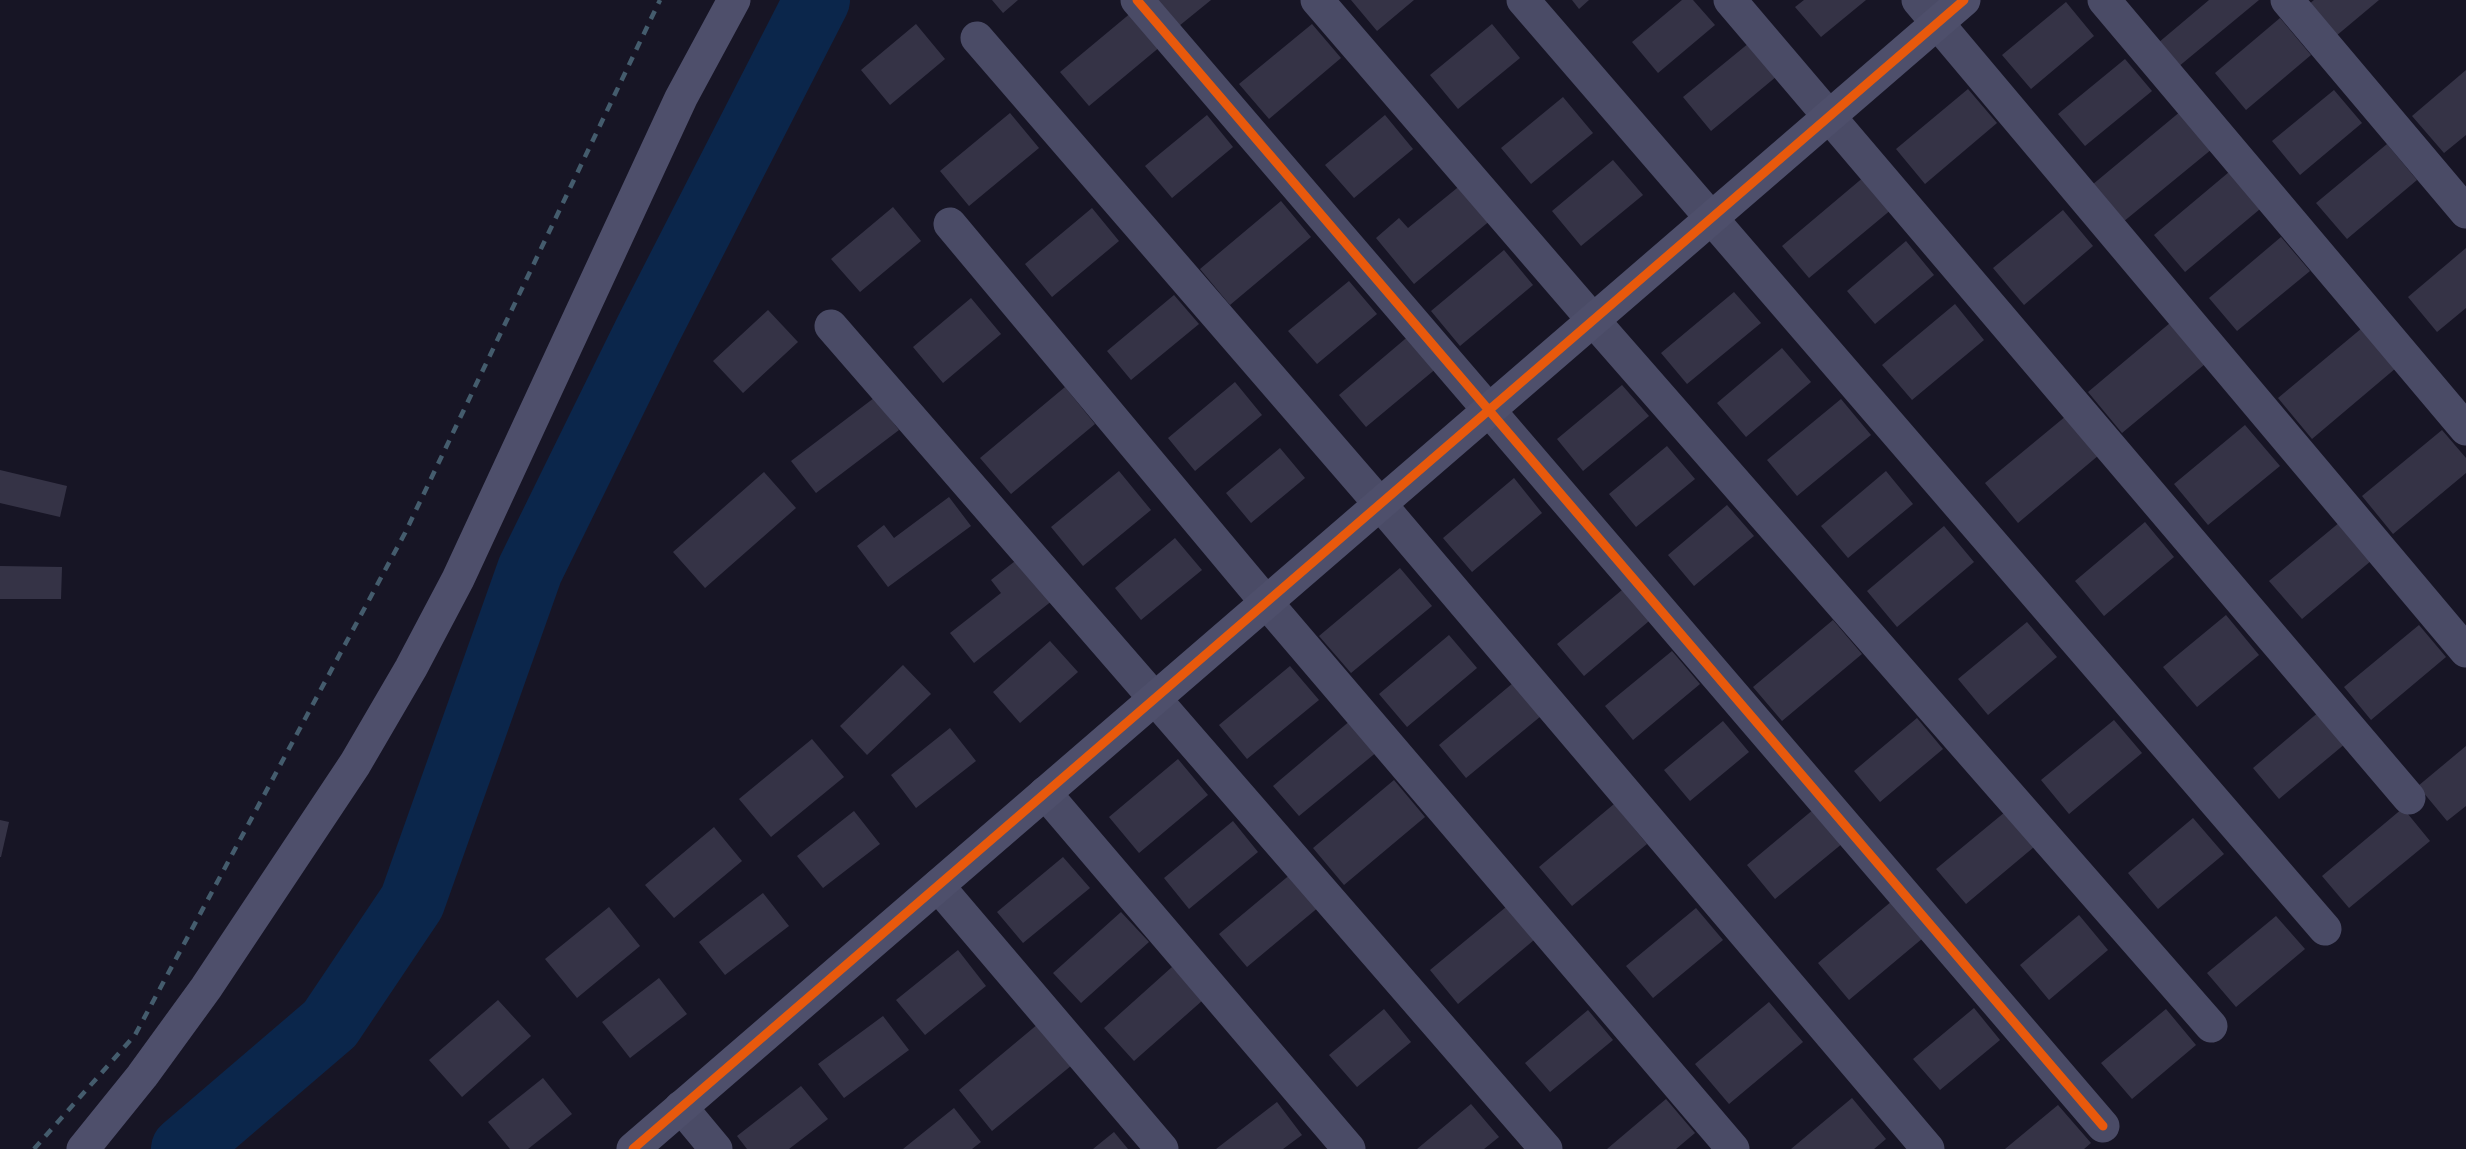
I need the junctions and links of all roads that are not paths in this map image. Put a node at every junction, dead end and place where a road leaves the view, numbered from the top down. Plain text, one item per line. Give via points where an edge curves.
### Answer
1 (734, 0) edge
2 (1137, 0) edge
3 (1317, 0) edge
4 (1523, 0) edge
5 (1730, 0) edge
6 (1964, 0) edge
7 (2104, 0) edge
8 (2287, 0) edge
9 (1928, 12) edge
10 (977, 38) dead end
11 (1829, 117) junction
12 (2466, 212) edge
13 (1712, 218) junction
14 (950, 224) dead end
15 (1593, 320) junction
16 (831, 326) dead end
17 (1488, 411) junction
18 (2466, 429) edge
19 (1380, 504) junction
20 (1266, 603) junction
21 (2466, 651) edge
22 (1156, 698) junction
23 (1045, 793) junction
24 (2409, 798) dead end
25 (938, 886) junction
26 (2325, 929) dead end
27 (2211, 1026) dead end
28 (681, 1107) junction
29 (2103, 1126) dead end
30 (83, 1149) edge
31 (633, 1149) edge
32 (716, 1149) edge
33 (1161, 1149) edge
34 (1348, 1149) edge
35 (1546, 1149) edge
36 (1733, 1149) edge
37 (1928, 1149) edge

1 - 30 street via 681,98 458,579 411,668 355,764 206,988
2 - 17 street
3 - 15 street
4 - 13 street
5 - 11 street
6 - 9 street
7 - 18 street
8 - 12 street
9 - 11 street
9 - 21 street
10 - 19 street
11 - 13 street
11 - 24 street
13 - 15 street
13 - 26 street
14 - 20 street
15 - 17 street
15 - 27 street
16 - 22 street
17 - 19 street
17 - 29 street
19 - 20 street
19 - 37 street
20 - 22 street
20 - 36 street
22 - 23 street
22 - 35 street
23 - 25 street
23 - 34 street
25 - 28 street
25 - 33 street
28 - 31 street
28 - 32 street

